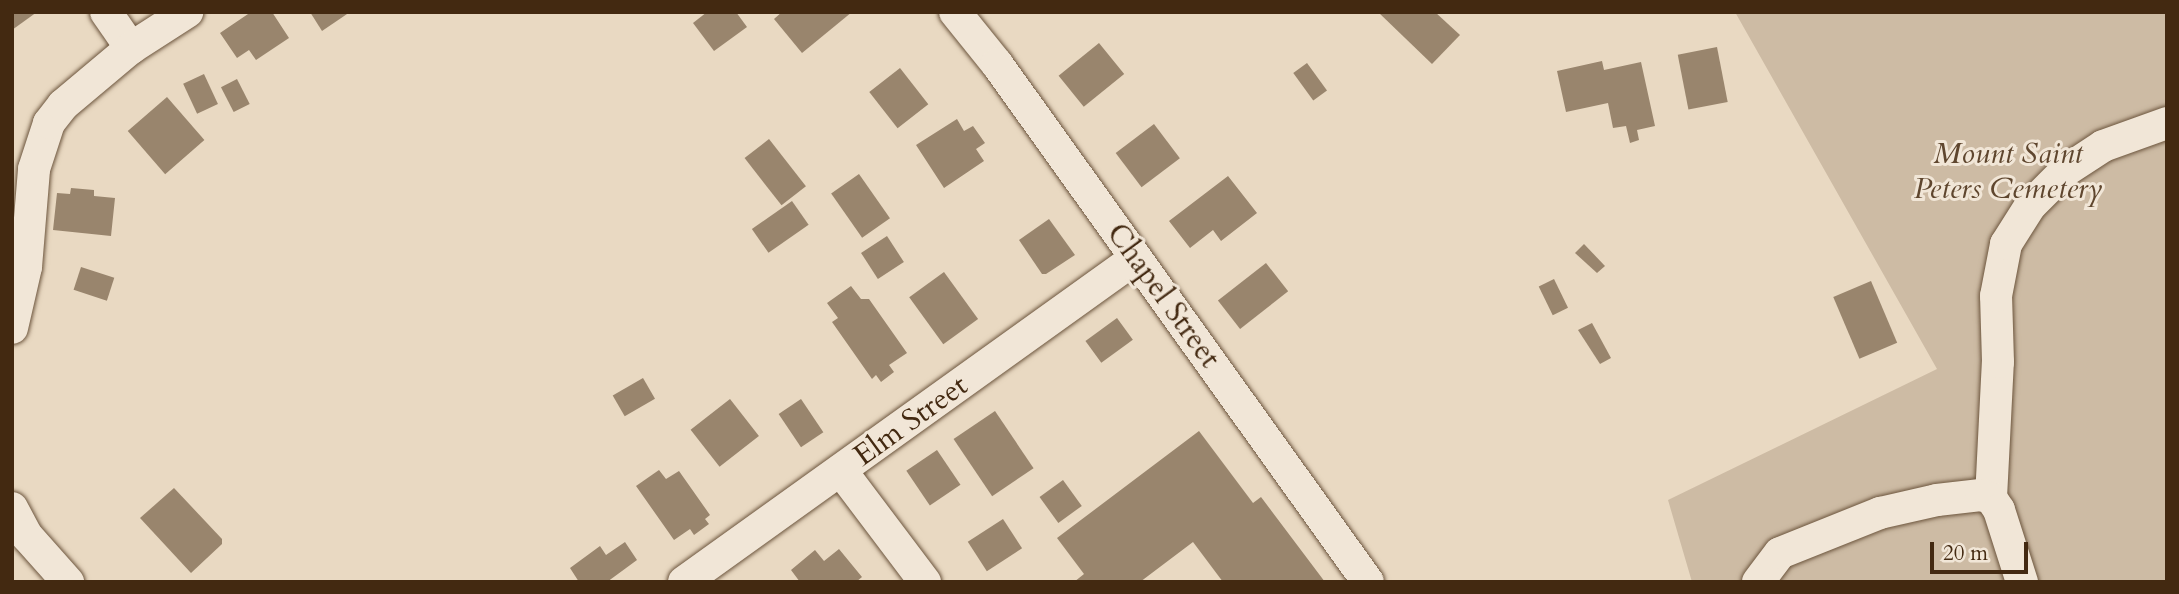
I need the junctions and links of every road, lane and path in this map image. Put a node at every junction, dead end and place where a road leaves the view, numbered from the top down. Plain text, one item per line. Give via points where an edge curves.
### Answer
1 (106, 12) edge
2 (187, 12) edge
3 (955, 12) edge
4 (131, 48) junction
5 (2167, 123) edge
6 (1136, 258) junction
7 (12, 328) edge
8 (842, 472) junction
9 (1991, 498) junction
10 (12, 508) edge
11 (68, 582) edge
12 (684, 582) edge
13 (925, 582) edge
14 (1368, 582) edge
15 (1758, 582) edge
16 (2022, 582) edge

1 - 4 street
2 - 4 street
3 - 6 street, Chapel Street
4 - 7 street via 63,105 44,133 34,169 26,267
5 - 9 street via 2103,146 2065,171 2030,206 2006,244 1996,296 1998,362
6 - 8 street, Elm Street
6 - 14 street, Chapel Street
8 - 12 street, Elm Street
8 - 13 street
9 - 15 street via 1937,500 1880,513 1780,553
9 - 16 street
10 - 11 street via 27,536

